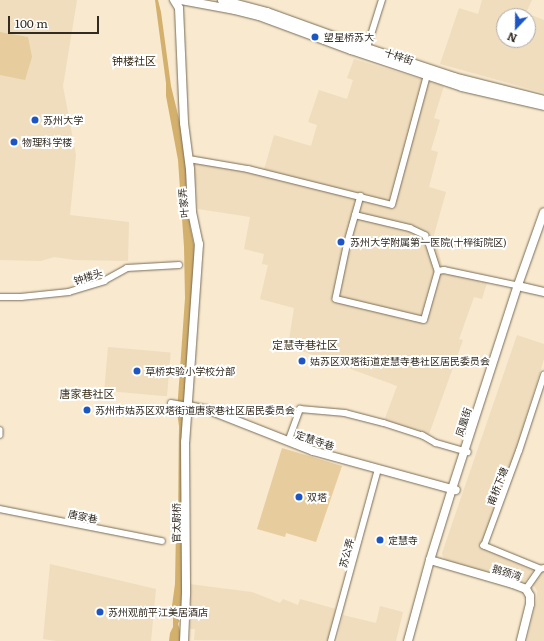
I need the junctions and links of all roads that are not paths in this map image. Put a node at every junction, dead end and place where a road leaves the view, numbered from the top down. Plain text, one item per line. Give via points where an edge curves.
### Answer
1 (174, 0) edge
2 (181, 0) edge
3 (222, 0) edge
4 (382, 0) edge
5 (366, 52) junction
6 (428, 72) junction
7 (544, 100) edge
8 (544, 106) edge
9 (189, 159) junction
10 (361, 196) junction
11 (544, 212) edge
12 (355, 215) junction
13 (544, 226) edge
14 (179, 265) dead end
15 (438, 272) junction
16 (520, 286) junction
17 (544, 292) edge
18 (0, 297) edge
19 (544, 375) edge
20 (174, 404) dead end
21 (187, 406) junction
22 (288, 442) junction
23 (466, 452) junction
24 (378, 469) junction
25 (454, 490) junction
26 (0, 509) edge
27 (162, 541) dead end
28 (432, 560) junction
29 (542, 568) edge
30 (526, 589) junction
31 (184, 641) edge
32 (331, 641) edge
33 (408, 641) edge
34 (521, 641) edge

1 - 9 street, 叶家弄 via 179,8 184,123
2 - 5 street, 十梓街 via 259,16
3 - 5 street, 十梓街 via 267,12
4 - 5 street
5 - 6 street, 十梓街
6 - 7 street, 十梓街
6 - 8 street, 十梓街 via 462,87
6 - 10 street via 392,205
9 - 10 street via 248,169
9 - 21 street, 叶家弄 via 192,212 199,244
10 - 12 street
11 - 16 street, 凤凰街
12 - 15 street via 410,228 425,235 430,243
12 - 15 street via 336,299 424,320
13 - 16 street, 凤凰街
14 - 18 street, 钟楼头 via 127,268 104,281 69,292
15 - 16 street via 444,270
16 - 17 street
16 - 23 street, 凤凰街
19 - 29 street, 甫桥下塘 via 484,546
20 - 21 street, 定慧寺巷
21 - 22 street, 定慧寺巷 via 209,410
21 - 31 street, 官太尉桥
22 - 23 street via 300,408 345,413 384,423
22 - 24 street, 定慧寺巷
23 - 25 street, 凤凰街
24 - 25 street, 定慧寺巷
24 - 32 street, 苏公弄
25 - 28 street, 凤凰街
26 - 27 street, 唐家巷
28 - 30 street, 鹅颈湾
28 - 33 street, 凤凰街
29 - 30 street
30 - 34 street, 鹅颈湾 via 530,596 530,604

